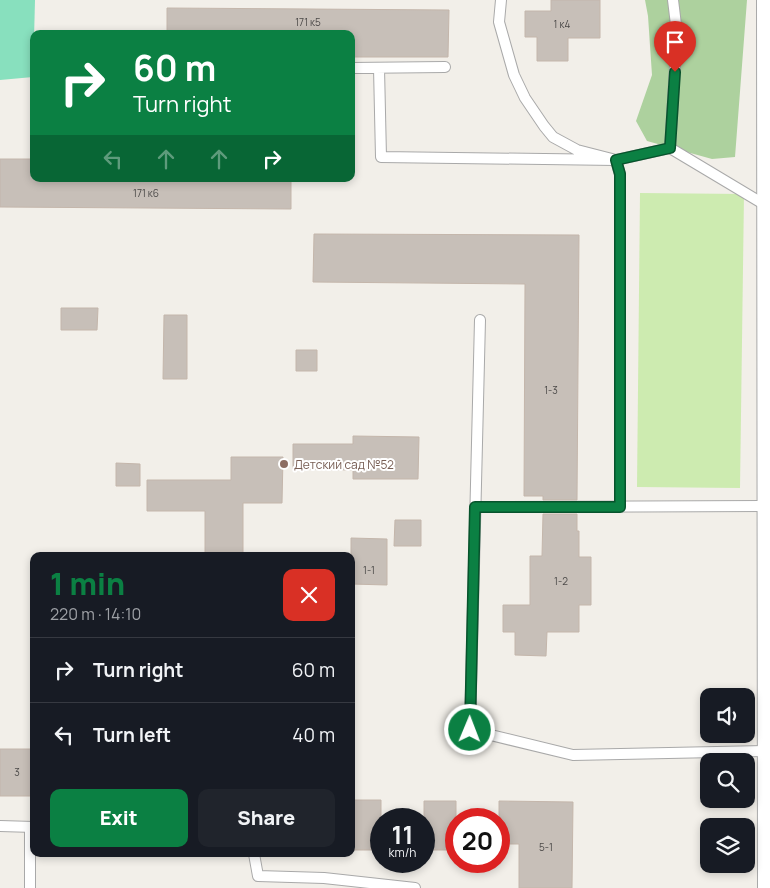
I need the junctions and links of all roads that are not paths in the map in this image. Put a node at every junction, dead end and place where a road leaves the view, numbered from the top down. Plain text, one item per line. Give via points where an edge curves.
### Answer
1 (501, 0) edge
2 (673, 0) edge
3 (767, 0) edge
4 (355, 68) edge
5 (379, 68) junction
6 (445, 68) dead end
7 (670, 148) junction
8 (616, 160) junction
9 (767, 206) junction
10 (480, 320) dead end
11 (767, 506) junction
12 (475, 507) junction
13 (620, 507) junction
14 (769, 626) edge
15 (768, 751) junction
16 (0, 826) edge
17 (30, 827) edge
18 (31, 857) edge
19 (255, 857) edge
20 (30, 888) edge
21 (415, 888) edge
22 (768, 888) edge

1 - 8 lane via 499,22 514,75 544,126 554,137 577,150
2 - 7 lane via 677,34
3 - 9 street
4 - 5 lane
5 - 6 lane
5 - 8 lane via 381,157
7 - 8 lane
7 - 9 lane
8 - 13 lane via 620,174
9 - 11 street
10 - 12 lane
11 - 13 lane
11 - 14 street
12 - 13 lane
12 - 15 lane via 470,730 573,755
14 - 15 street
15 - 22 street
16 - 17 lane
18 - 20 lane
19 - 21 lane via 258,876 324,878

